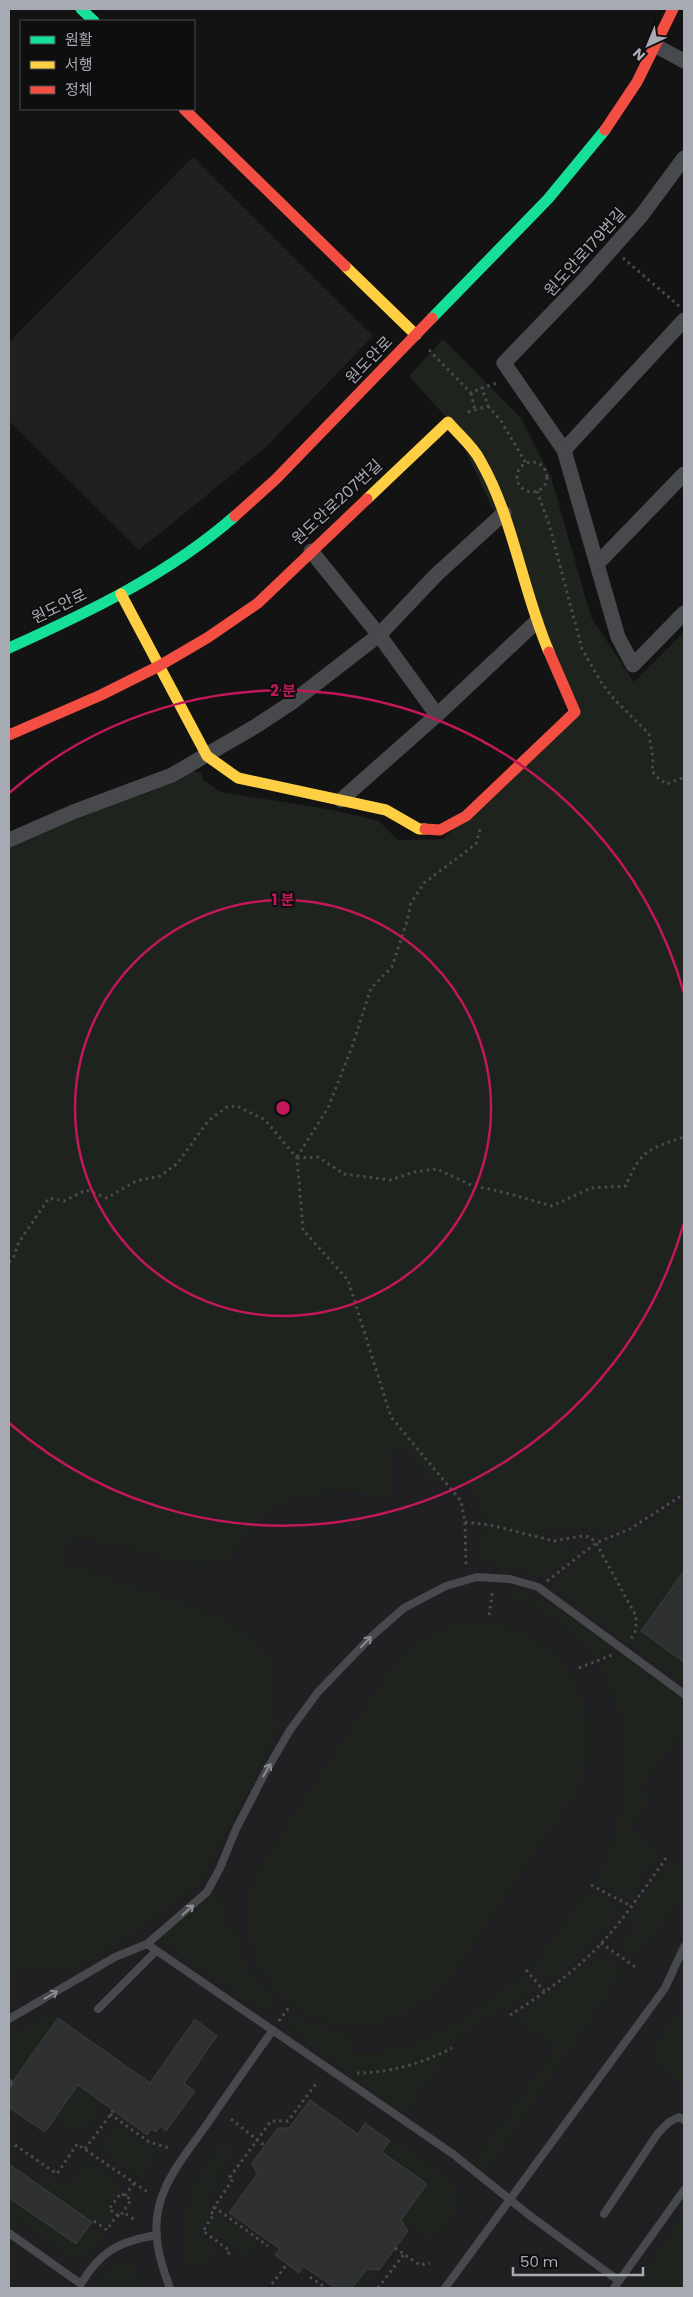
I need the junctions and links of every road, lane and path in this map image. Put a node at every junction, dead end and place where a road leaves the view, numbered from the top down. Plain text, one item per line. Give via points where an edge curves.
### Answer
1 (81, 9) edge
2 (673, 9) edge
3 (93, 20) edge
4 (656, 46) junction
5 (684, 61) edge
6 (185, 110) edge
7 (684, 158) edge
8 (620, 256) dead end
9 (684, 315) edge
10 (416, 335) junction
11 (429, 350) dead end
12 (497, 383) dead end
13 (482, 388) junction
14 (471, 393) junction
15 (488, 406) junction
16 (475, 410) junction
17 (468, 412) dead end
18 (564, 450) junction
19 (526, 463) junction
20 (684, 474) edge
21 (521, 486) junction
22 (512, 490) dead end
23 (537, 491) junction
24 (504, 513) junction
25 (311, 551) junction
26 (598, 563) junction
27 (121, 594) junction
28 (684, 613) edge
29 (536, 622) junction
30 (379, 635) junction
31 (9, 648) edge
32 (159, 666) junction
33 (437, 715) junction
34 (9, 735) edge
35 (206, 756) junction
36 (684, 777) edge
37 (340, 800) junction
38 (480, 827) dead end
39 (9, 840) edge
40 (684, 1137) edge
41 (297, 1158) junction
42 (9, 1262) edge
43 (684, 1494) edge
44 (465, 1522) junction
45 (596, 1543) junction
46 (466, 1570) dead end
47 (538, 1587) junction
48 (492, 1596) dead end
49 (489, 1615) dead end
50 (632, 1636) dead end
51 (615, 1653) dead end
52 (579, 1668) dead end
53 (684, 1694) edge
54 (667, 1857) dead end
55 (591, 1885) dead end
56 (630, 1906) junction
57 (147, 1944) junction
58 (601, 1944) junction
59 (684, 1947) edge
60 (156, 1951) junction
61 (637, 1968) dead end
62 (526, 1970) dead end
63 (545, 1992) junction
64 (289, 2007) dead end
65 (98, 2009) dead end
66 (510, 2015) dead end
67 (9, 2019) edge
68 (273, 2030) junction
69 (452, 2048) dead end
70 (353, 2073) dead end
71 (318, 2080) dead end
72 (231, 2119) dead end
73 (684, 2120) edge
74 (257, 2140) junction
75 (16, 2145) dead end
76 (265, 2146) dead end
77 (169, 2148) dead end
78 (85, 2149) junction
79 (134, 2183) junction
80 (684, 2190) edge
81 (149, 2192) dead end
82 (125, 2196) junction
83 (509, 2200) junction
84 (214, 2207) junction
85 (123, 2212) junction
86 (604, 2214) dead end
87 (117, 2215) junction
88 (135, 2220) dead end
89 (94, 2221) dead end
90 (107, 2230) junction
91 (9, 2233) edge
92 (112, 2233) dead end
93 (157, 2235) junction
94 (268, 2246) dead end
95 (395, 2248) dead end
96 (228, 2254) dead end
97 (404, 2254) junction
98 (430, 2263) dead end
99 (287, 2264) dead end
100 (310, 2277) dead end
101 (619, 2281) junction
102 (272, 2284) dead end
103 (170, 2288) edge
104 (326, 2288) edge
105 (378, 2288) edge
106 (445, 2288) edge
107 (614, 2288) edge

1 - 3 street
2 - 4 street, 원도안로
4 - 5 street
4 - 10 street, 원도안로 via 630,93 570,174
6 - 10 street
7 - 18 street, 원도안로179번길 via 641,216 599,264 504,362
8 - 9 path
9 - 18 street
10 - 27 street, 원도안로 via 276,480 212,536
11 - 14 path
12 - 13 path
13 - 14 path
13 - 15 path
14 - 16 path
15 - 16 path
15 - 19 path
16 - 17 path
18 - 26 street
19 - 21 path via 518,475
19 - 23 path via 540,464 546,471 547,481
20 - 26 street
21 - 22 path
21 - 23 path
23 - 36 path via 582,648 614,699 650,734 652,771 667,784
24 - 25 street, 원도안로207번길 via 480,459 448,422
24 - 29 street, 원도안로207번길
24 - 30 street
25 - 30 street
25 - 32 street, 원도안로207번길 via 258,603
26 - 28 street via 618,637 633,665
27 - 31 street, 원도안로
27 - 32 street, 원도안로207번길
29 - 33 street
29 - 37 street, 원도안로207번길 via 575,712 484,800 466,816 440,830 419,829 386,810
30 - 33 street
30 - 35 street via 291,703
32 - 34 street, 원도안로207번길
32 - 35 street, 원도안로207번길
33 - 37 street
35 - 37 street, 원도안로207번길 via 238,778
35 - 39 street via 172,775
38 - 41 path via 476,844 424,883 410,903 392,967 371,988 328,1108
40 - 41 path via 645,1152 634,1165 626,1186 591,1188 552,1206 473,1186 437,1169 390,1180 344,1174 318,1157
41 - 42 path via 265,1120 237,1106 227,1107 208,1121 177,1164 160,1176 136,1181 107,1198 86,1190 64,1201 49,1198
41 - 44 path via 303,1230 348,1280 391,1417 461,1501
43 - 45 path via 630,1528
44 - 45 path via 490,1525 554,1542 582,1536 590,1537
44 - 46 path
45 - 47 path
45 - 50 path via 636,1616 636,1630
47 - 53 lane
57 -> 47 lane via 207,1892 264,1773 290,1730 318,1692 372,1636 404,1608 446,1586 477,1577 510,1579
48 - 49 path
51 - 52 path
54 - 56 path
55 - 56 path
56 - 58 path
57 - 60 lane
67 -> 57 lane via 115,1958
58 - 61 path
58 - 63 path
59 - 83 lane via 665,1988
60 - 65 lane
60 - 68 lane
62 - 63 path
63 - 66 path
64 - 68 path
68 - 83 lane via 453,2154
68 - 93 lane via 172,2175 159,2206
69 - 70 path via 434,2058 399,2068
71 - 74 path via 288,2121 271,2121
72 - 74 path
73 - 86 lane via 679,2117 658,2133
74 - 76 path
74 - 84 path via 230,2177 233,2179
75 - 78 path via 57,2174 78,2144
77 - 78 path via 149,2142 111,2112
78 - 79 path
79 - 81 path
79 - 82 path
80 - 101 lane
82 - 85 path via 131,2200
82 - 87 path via 121,2193 109,2209
83 - 101 lane
83 - 106 lane
84 - 94 path
84 - 96 path via 211,2212 214,2214 203,2231 230,2251
85 - 87 path via 120,2217
85 - 88 path
87 - 90 path
89 - 90 path
90 - 92 path
91 - 93 lane via 81,2284 106,2252 122,2243
93 - 103 lane
95 - 97 path
97 - 98 path via 420,2265
97 - 105 path
99 - 102 path
100 - 104 path
101 - 107 lane

